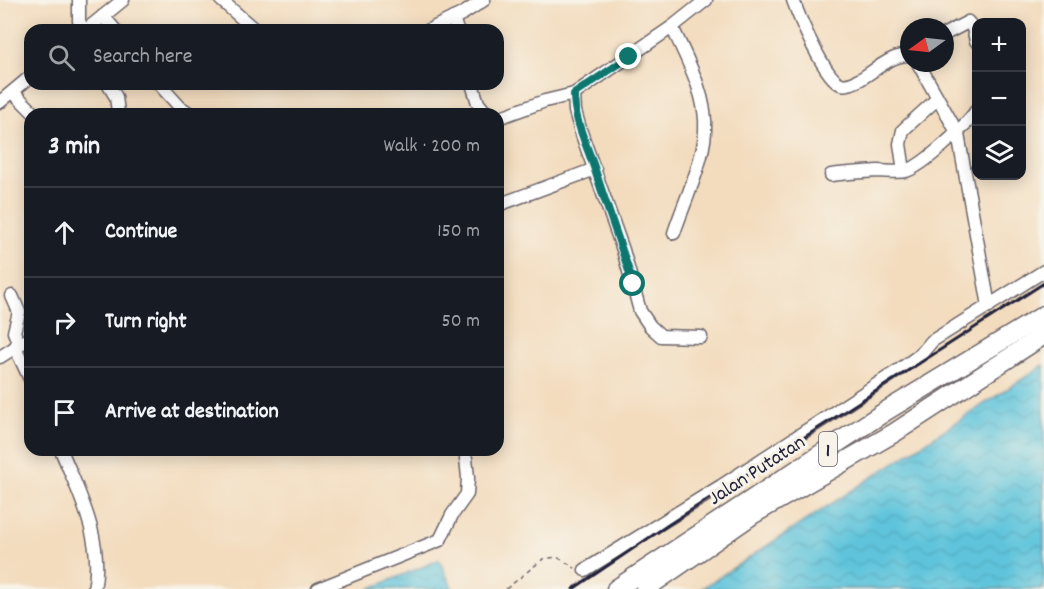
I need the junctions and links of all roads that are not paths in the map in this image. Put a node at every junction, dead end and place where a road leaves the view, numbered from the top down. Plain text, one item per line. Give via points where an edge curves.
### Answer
1 (80, 0) edge
2 (123, 0) edge
3 (221, 0) edge
4 (484, 0) edge
5 (706, 0) edge
6 (793, 0) edge
7 (103, 16) junction
8 (82, 24) edge
9 (93, 24) edge
10 (110, 24) edge
11 (248, 24) edge
12 (455, 24) edge
13 (672, 27) junction
14 (972, 27) edge
15 (954, 29) edge
16 (900, 56) edge
17 (923, 72) edge
18 (24, 82) edge
19 (112, 90) edge
20 (164, 90) edge
21 (474, 90) edge
22 (13, 92) junction
23 (574, 94) junction
24 (937, 99) junction
25 (0, 102) edge
26 (29, 108) edge
27 (117, 108) edge
28 (182, 108) edge
29 (482, 108) edge
30 (504, 116) edge
31 (972, 116) edge
32 (958, 134) junction
33 (595, 169) junction
34 (904, 171) junction
35 (831, 175) dead end
36 (504, 203) edge
37 (674, 233) dead end
38 (1044, 271) edge
39 (12, 296) dead end
40 (989, 306) junction
41 (1044, 315) edge
42 (1044, 335) edge
43 (700, 337) dead end
44 (22, 343) edge
45 (0, 357) edge
46 (63, 456) edge
47 (466, 458) dead end
48 (752, 515) junction
49 (714, 524) junction
50 (585, 570) road end
51 (94, 589) edge
52 (318, 589) edge
53 (616, 589) edge
54 (645, 589) edge

1 - 8 street
2 - 7 street
3 - 11 street
4 - 12 street
5 - 13 street
6 - 16 street via 822,61 833,80 840,84 859,80
7 - 9 street
7 - 10 street
13 - 23 street
13 - 37 street via 689,62 705,120 699,160
14 - 15 street via 968,22
17 - 24 street
18 - 22 street
19 - 27 street
20 - 28 street
21 - 29 street
22 - 25 street
22 - 26 street
23 - 30 street
23 - 33 street via 575,111
24 - 32 street
24 - 34 street via 901,134
31 - 32 street
32 - 34 street via 918,166
32 - 40 street
33 - 36 street
33 - 43 street via 644,318 661,336
34 - 35 street
38 - 40 street
39 - 44 street via 19,312 14,332
40 - 50 street via 721,486
41 - 49 highway, Jalan Putatan / 1 via 886,411
42 - 48 highway, Jalan Putatan / 1 via 894,433
44 - 45 street
46 - 51 street via 92,532 97,567
47 - 52 street via 467,494 440,540
48 - 49 highway via 723,526
48 - 54 highway, Jalan Putatan / 1
49 - 53 highway, Jalan Putatan / 1

